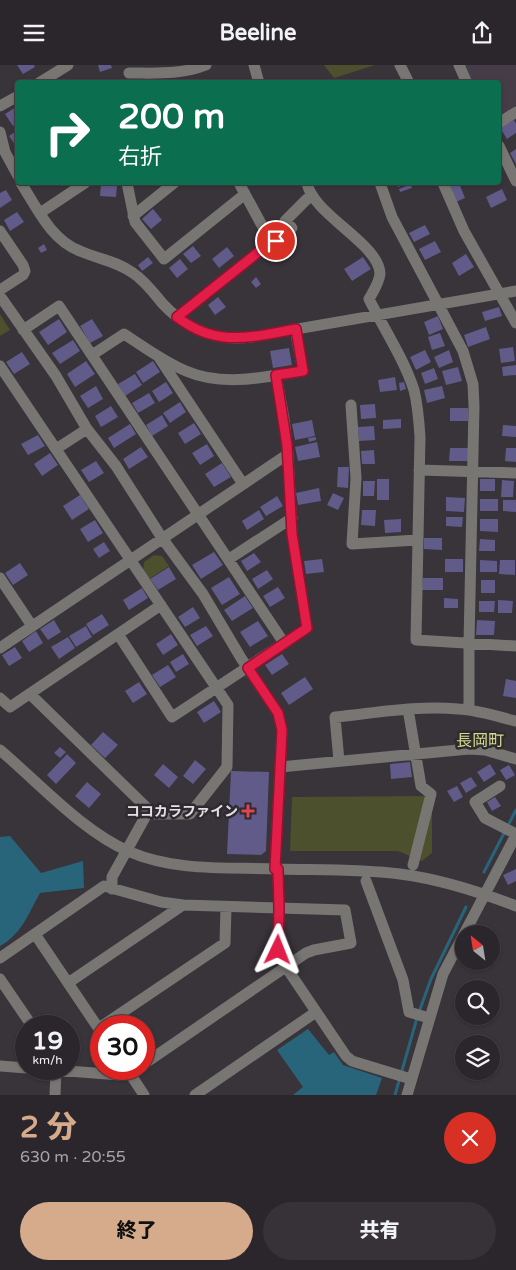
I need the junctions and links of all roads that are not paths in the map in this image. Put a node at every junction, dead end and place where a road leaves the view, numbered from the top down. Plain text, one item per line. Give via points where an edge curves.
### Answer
1 (68, 65) edge
2 (206, 65) edge
3 (254, 65) edge
4 (400, 65) edge
5 (459, 65) edge
6 (129, 73) edge
7 (44, 80) edge
8 (258, 80) edge
9 (408, 80) edge
10 (466, 80) edge
11 (15, 97) edge
12 (0, 106) edge
13 (516, 112) edge
14 (501, 122) edge
15 (0, 132) edge
16 (501, 150) edge
17 (15, 163) edge
18 (516, 181) edge
19 (23, 185) edge
20 (82, 185) edge
21 (127, 185) edge
22 (172, 185) edge
23 (240, 185) edge
24 (308, 185) edge
25 (381, 185) edge
26 (444, 185) edge
27 (245, 194) junction
28 (312, 196) junction
29 (40, 213) junction
30 (133, 216) junction
31 (0, 232) edge
32 (271, 242) junction
33 (0, 290) edge
34 (516, 291) edge
35 (500, 294) junction
36 (0, 296) edge
37 (439, 304) junction
38 (377, 314) junction
39 (177, 317) junction
40 (516, 323) edge
41 (296, 329) junction
42 (23, 330) junction
43 (92, 355) junction
44 (158, 356) junction
45 (0, 366) edge
46 (276, 375) junction
47 (351, 405) dead end
48 (87, 429) junction
49 (56, 449) junction
50 (288, 454) junction
51 (419, 470) junction
52 (474, 473) junction
53 (516, 473) edge
54 (243, 484) junction
55 (198, 515) junction
56 (292, 518) junction
57 (162, 538) junction
58 (418, 540) junction
59 (131, 559) junction
60 (229, 559) junction
61 (1, 581) edge
62 (161, 605) junction
63 (32, 626) junction
64 (118, 634) junction
65 (284, 643) junction
66 (469, 643) junction
67 (516, 646) edge
68 (0, 648) edge
69 (248, 668) junction
70 (217, 688) junction
71 (30, 694) junction
72 (0, 698) edge
73 (408, 709) junction
74 (469, 710) junction
75 (515, 721) edge
76 (0, 749) edge
77 (415, 754) junction
78 (516, 759) edge
79 (339, 761) junction
80 (280, 767) junction
81 (500, 786) dead end
82 (149, 810) junction
83 (515, 834) edge
84 (127, 851) junction
85 (513, 852) edge
86 (413, 865) dead end
87 (276, 869) junction
88 (366, 881) dead end
89 (112, 889) junction
90 (484, 895) junction
91 (183, 905) junction
92 (226, 907) junction
93 (516, 907) edge
94 (279, 909) junction
95 (469, 925) edge
96 (35, 934) junction
97 (455, 951) edge
98 (0, 958) edge
99 (286, 967) junction
100 (0, 979) edge
101 (68, 983) junction
102 (316, 1012) junction
103 (25, 1015) edge
104 (90, 1015) edge
105 (122, 1015) edge
106 (427, 1017) junction
107 (155, 1056) edge
108 (0, 1066) edge
109 (15, 1067) edge
110 (409, 1078) junction
111 (58, 1080) edge
112 (136, 1080) edge
113 (208, 1091) edge
114 (55, 1095) edge
115 (144, 1095) edge
116 (195, 1095) edge
117 (407, 1095) edge

1 - 7 street
2 - 6 street via 178,73
3 - 8 street
4 - 9 street
5 - 10 street
11 - 12 street
13 - 14 street
15 - 17 street via 5,152
16 - 18 street
19 - 29 street
20 - 29 street
21 - 30 street
22 - 30 street
23 - 27 street
24 - 28 street
25 - 37 street via 392,217
26 - 35 street via 464,231
27 - 30 street via 164,259 134,222
27 - 32 street
28 - 32 street via 285,221 292,228
28 - 38 street via 372,255 380,274 369,299
29 - 39 street via 68,245 134,273
31 - 33 street via 25,271
32 - 39 street
34 - 35 street
35 - 37 street
35 - 40 street
36 - 42 street
37 - 38 street
37 - 52 street via 466,359 473,384
38 - 41 street
38 - 51 street via 414,390 419,416
39 - 41 street via 200,332 230,338
41 - 46 street via 303,371
42 - 43 street via 59,307
42 - 48 street via 56,376
43 - 44 street via 124,334
43 - 55 street
44 - 46 street via 187,372 214,379 248,380
44 - 54 street
45 - 49 street
46 - 50 street
47 - 58 street via 356,478 352,544
48 - 49 street
48 - 57 street via 116,466
49 - 59 street
50 - 54 street
50 - 56 street
51 - 52 street
51 - 58 street
52 - 53 street
52 - 66 street
54 - 55 street
55 - 57 street
55 - 60 street
56 - 60 street
56 - 65 street via 307,628
57 - 59 street
57 - 69 street via 203,595
58 - 66 street via 416,640
59 - 62 street
59 - 63 street
60 - 65 street
61 - 63 street
62 - 64 street
62 - 70 street
63 - 68 street
64 - 70 street via 172,717
64 - 71 street
65 - 69 street
66 - 67 street
66 - 74 street
69 - 70 street
69 - 80 street via 281,721
70 - 82 street via 228,705 227,767 190,813 155,813
71 - 72 street via 10,707
71 - 82 street
73 - 74 street
73 - 77 street
73 - 79 street via 335,717
74 - 75 street
76 - 84 street via 82,823
77 - 78 street via 485,750
77 - 79 street
77 - 86 street via 421,785 430,793
79 - 80 street
80 - 87 street
81 - 83 street via 475,802 484,818
82 - 84 street
83 - 85 street
84 - 87 street via 185,866
84 - 89 street via 112,877
85 - 90 street
87 - 90 street via 400,874
87 - 94 street
88 - 106 street via 403,980 409,1012
89 - 91 street
89 - 96 street via 104,886
90 - 93 street
90 - 95 street
91 - 92 street
91 - 101 street
92 - 94 street
92 - 105 street via 225,943
94 - 99 street via 278,950
94 - 99 street via 345,910 351,943 314,950
96 - 98 street
96 - 101 street
97 - 106 street
99 - 102 street
99 - 107 street
100 - 103 street
101 - 104 street
102 - 110 street via 352,1061
102 - 113 street
106 - 110 street
108 - 109 street
110 - 117 street
111 - 114 street
112 - 115 street
113 - 116 street

